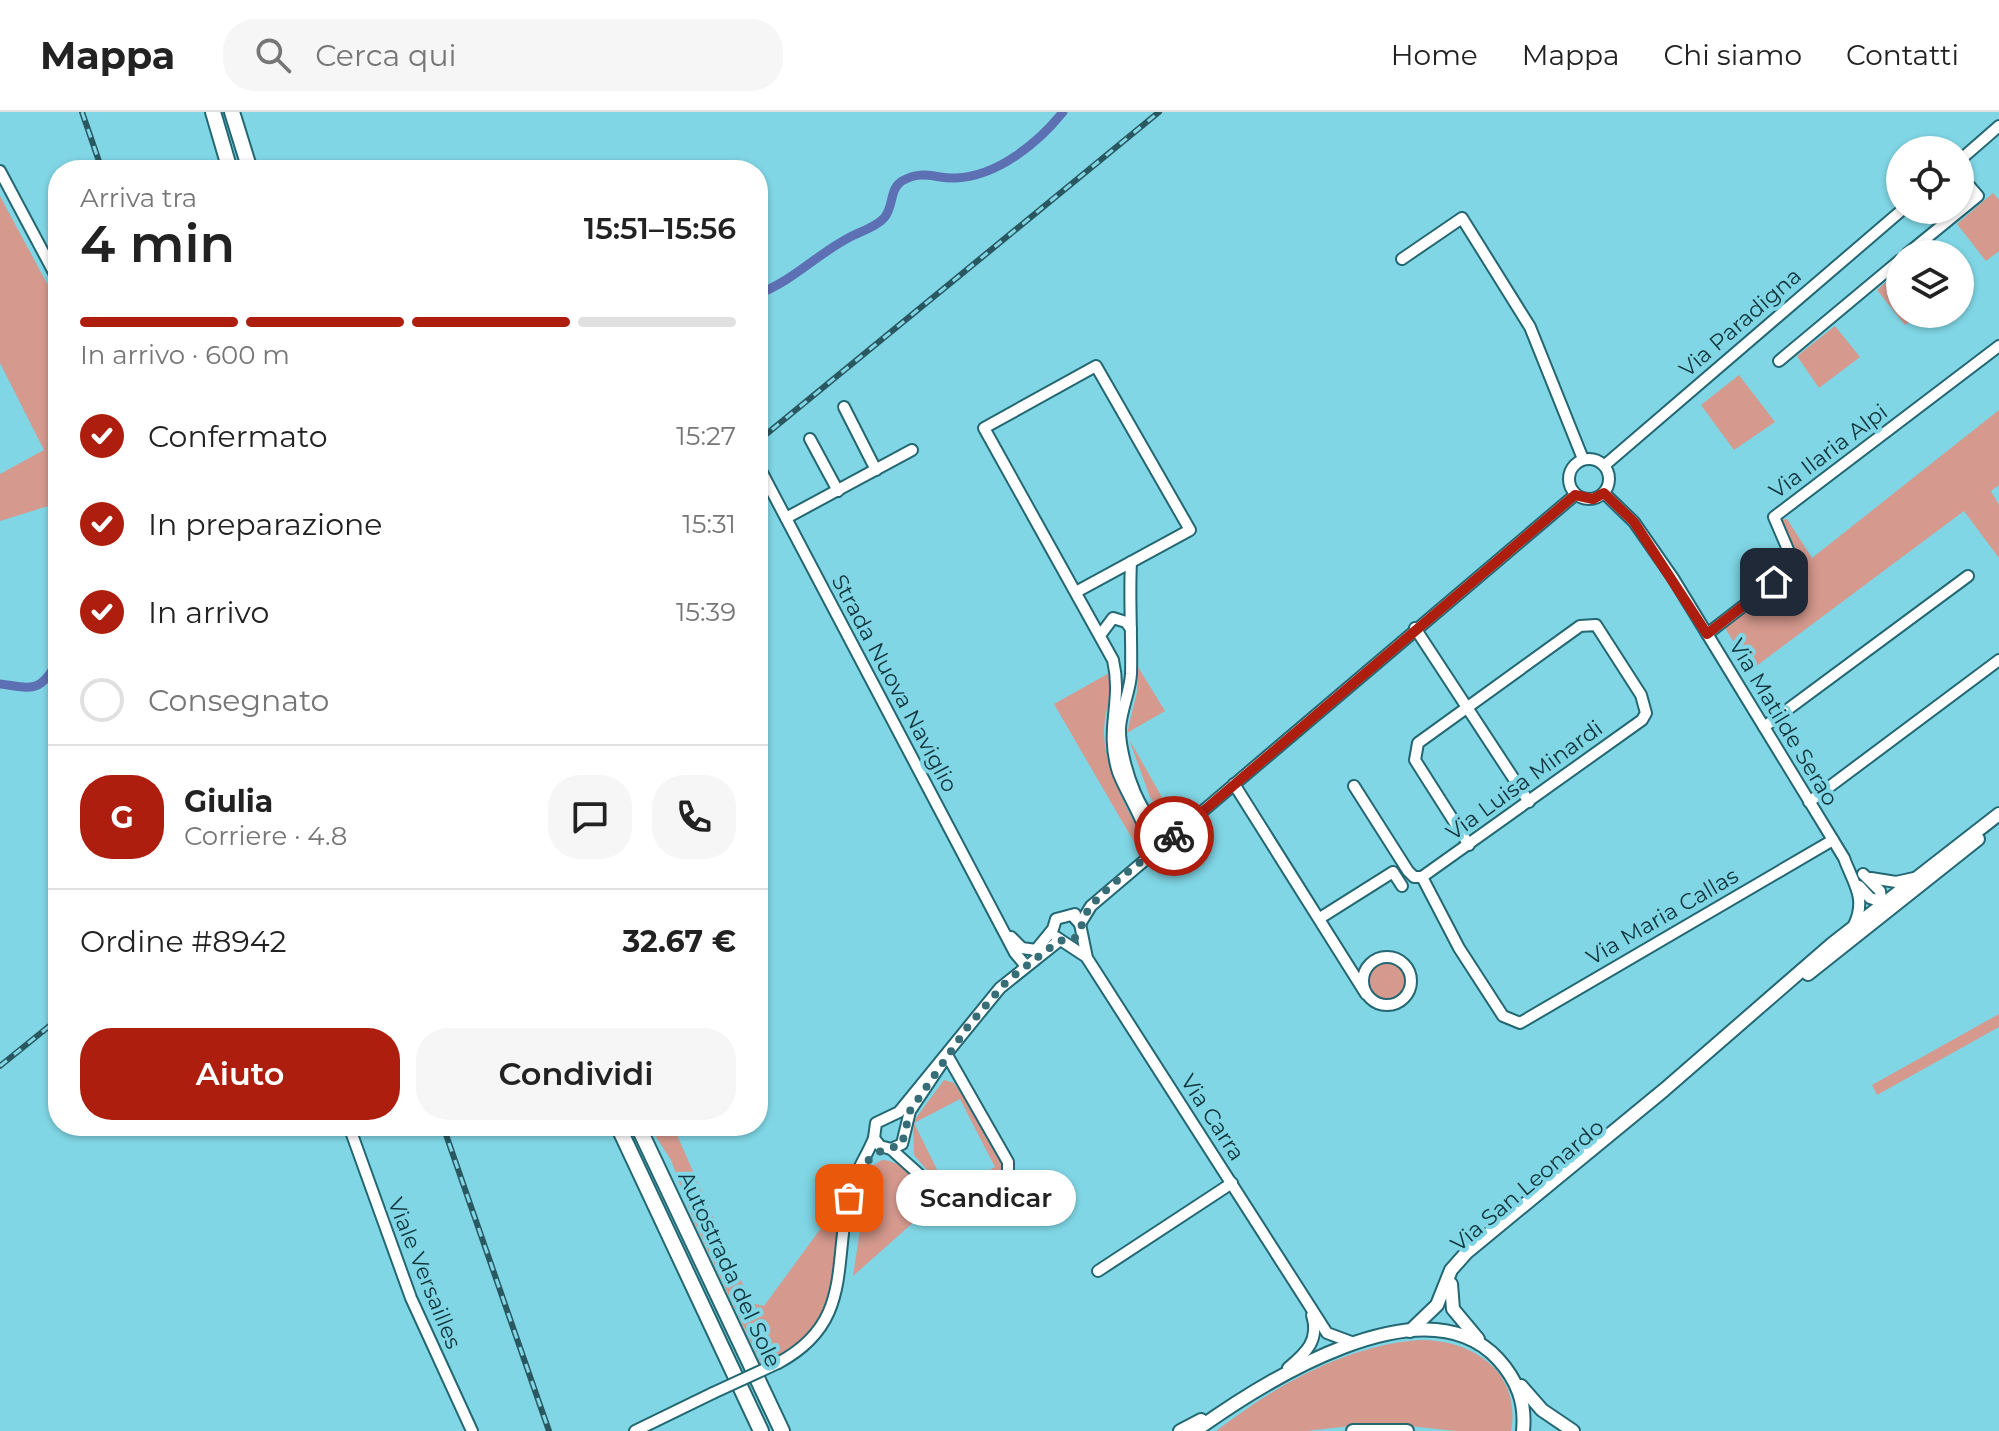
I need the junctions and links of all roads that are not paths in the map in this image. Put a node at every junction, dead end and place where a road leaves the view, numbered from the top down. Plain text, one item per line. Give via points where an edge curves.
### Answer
1 (213, 112) edge
2 (232, 112) edge
3 (1999, 126) edge
4 (1974, 148) edge
5 (227, 160) edge
6 (247, 160) edge
7 (0, 171) edge
8 (1886, 224) edge
9 (1941, 224) edge
10 (1923, 240) edge
11 (1402, 259) dead end
12 (48, 260) edge
13 (1886, 272) edge
14 (1999, 346) edge
15 (1779, 361) dead end
16 (844, 407) dead end
17 (810, 439) dead end
18 (912, 450) dead end
19 (1583, 459) junction
20 (1605, 465) junction
21 (876, 470) junction
22 (768, 484) edge
23 (838, 491) junction
24 (1604, 493) junction
25 (1575, 495) junction
26 (786, 518) junction
27 (1131, 562) junction
28 (1968, 576) dead end
29 (1076, 592) junction
30 (1415, 628) junction
31 (1131, 629) junction
32 (1101, 634) junction
33 (1707, 634) junction
34 (1999, 660) edge
35 (1466, 708) junction
36 (1764, 727) junction
37 (1234, 784) junction
38 (1354, 786) dead end
39 (1529, 802) junction
40 (1809, 802) junction
41 (1999, 814) edge
42 (1999, 821) edge
43 (1183, 828) junction
44 (1833, 840) junction
45 (1469, 845) junction
46 (1148, 858) junction
47 (1917, 876) junction
48 (1932, 876) junction
49 (1422, 877) junction
50 (1859, 878) junction
51 (1402, 886) dead end
52 (1883, 903) junction
53 (1091, 906) junction
54 (1072, 915) junction
55 (1320, 918) junction
56 (997, 920) junction
57 (1053, 929) junction
58 (1080, 929) junction
59 (1851, 929) junction
60 (1062, 941) junction
61 (1036, 950) junction
62 (1341, 953) junction
63 (1831, 957) junction
64 (1087, 958) junction
65 (1375, 960) junction
66 (1025, 965) junction
67 (1366, 994) junction
68 (1760, 1009) junction
69 (946, 1056) junction
70 (1657, 1096) junction
71 (889, 1116) junction
72 (906, 1128) junction
73 (353, 1136) edge
74 (623, 1136) edge
75 (643, 1136) edge
76 (874, 1138) junction
77 (888, 1149) junction
78 (853, 1182) junction
79 (1232, 1183) junction
80 (1098, 1271) dead end
81 (1306, 1298) junction
82 (1410, 1331) junction
83 (1356, 1344) junction
84 (1488, 1351) junction
85 (1514, 1378) junction
86 (1269, 1382) junction
87 (1239, 1400) junction
88 (472, 1431) edge
89 (635, 1431) edge
90 (761, 1431) edge
91 (782, 1431) edge
92 (1180, 1431) edge
93 (1195, 1431) edge
94 (1353, 1431) edge
95 (1407, 1431) edge
96 (1523, 1431) edge
97 (1573, 1431) edge

1 - 5 highway
2 - 6 highway
3 - 4 street
7 - 12 street
8 - 20 street, Via Paradigna
9 - 10 street
11 - 19 street via 1462,218 1530,327
13 - 15 street
14 - 33 street, Via Ilaria Alpi via 1774,517 1795,566
16 - 21 street
17 - 23 street
18 - 21 street
19 - 20 street
19 - 25 street via 1570,473
20 - 24 street via 1609,482
21 - 23 street
22 - 26 street, Strada Nuova Naviglio
23 - 26 street
24 - 25 street via 1593,499
24 - 33 street, Via Matilde Serao via 1634,522
25 - 30 street
26 - 56 street, Strada Nuova Naviglio
27 - 29 street
27 - 29 street via 1190,530 1096,366 984,428
27 - 31 street
28 - 36 street
29 - 32 street
30 - 35 street
30 - 37 street
31 - 32 street via 1113,618
31 - 43 street via 1130,680 1120,728 1124,756 1152,824 1163,832
32 - 46 street via 1119,685 1111,744 1123,785 1151,840
33 - 36 street, Via Matilde Serao
34 - 40 street
35 - 39 street
35 - 39 street, Via Luisa Minardi via 1587,623 1596,625 1641,695 1646,713
35 - 45 street via 1414,749 1415,760
36 - 40 street, Via Matilde Serao
37 - 43 street
37 - 55 street
38 - 49 street via 1408,871
39 - 45 street, Via Luisa Minardi
40 - 44 street, Via Matilde Serao
41 - 47 main road, Via San Leonardo
42 - 48 main road, Via San Leonardo
43 - 46 street
44 - 49 street, Via Maria Callas via 1520,1023 1503,1016
44 - 50 street, Via Matilde Serao
45 - 49 street, Via Luisa Minardi
46 - 53 street
47 - 50 street via 1891,882
47 - 52 main road, Via San Leonardo
48 - 52 street
48 - 63 main road, Via San Leonardo
50 - 52 street, Via Matilde Serao via 1868,897
50 - 59 street, Via Matilde Serao via 1860,905
51 - 55 street via 1393,872
52 - 59 main road, Via San Leonardo
52 - 63 street via 1881,911
53 - 54 street
53 - 58 street
54 - 57 street via 1058,917
54 - 58 street
55 - 62 street
56 - 61 street, Strada Nuova Naviglio via 1017,945
56 - 66 street, Strada Nuova Naviglio
57 - 60 street
57 - 61 street
58 - 60 street via 1074,940
58 - 64 street, Via Carra
59 - 68 main road, Via San Leonardo
60 - 64 street, Via Carra
60 - 66 street
61 - 66 street
62 - 65 street via 1358,962
62 - 67 street
63 - 68 main road, Via San Leonardo
64 - 79 street, Via Carra
65 - 67 street via 1364,975
65 - 67 street via 1401,961 1409,970 1411,987 1405,998 1391,1005 1378,1004
66 - 69 street
68 - 70 main road, Via San Leonardo
69 - 71 street via 899,1112
69 - 72 street via 910,1111
69 - 77 street via 1008,1162 1008,1177 951,1203
70 - 82 main road, Via San Leonardo via 1457,1261 1437,1305
70 - 84 main road, Via San Leonardo via 1456,1273 1450,1289 1453,1309
71 - 72 street
71 - 76 street via 876,1123
72 - 77 street via 902,1144
73 - 88 street, Viale Versailles via 411,1298
74 - 90 highway, Autostrada del Sole
75 - 91 highway, Autostrada del Sole
76 - 77 street
76 - 78 street
77 - 78 street via 870,1159
78 - 89 street, bridge via 828,1317 813,1339 778,1363
79 - 80 street
79 - 81 street, Via Carra
81 - 83 street, Via Carra via 1327,1333
81 - 86 street, Via Carra via 1314,1324 1310,1348
82 - 83 main road
82 - 84 main road via 1452,1333
83 - 86 main road
84 - 85 main road, Via San Leonardo
85 - 96 main road
85 - 97 main road, Via San Leonardo via 1542,1410
86 - 87 main road
87 - 92 main road
87 - 93 main road
94 - 95 main road

